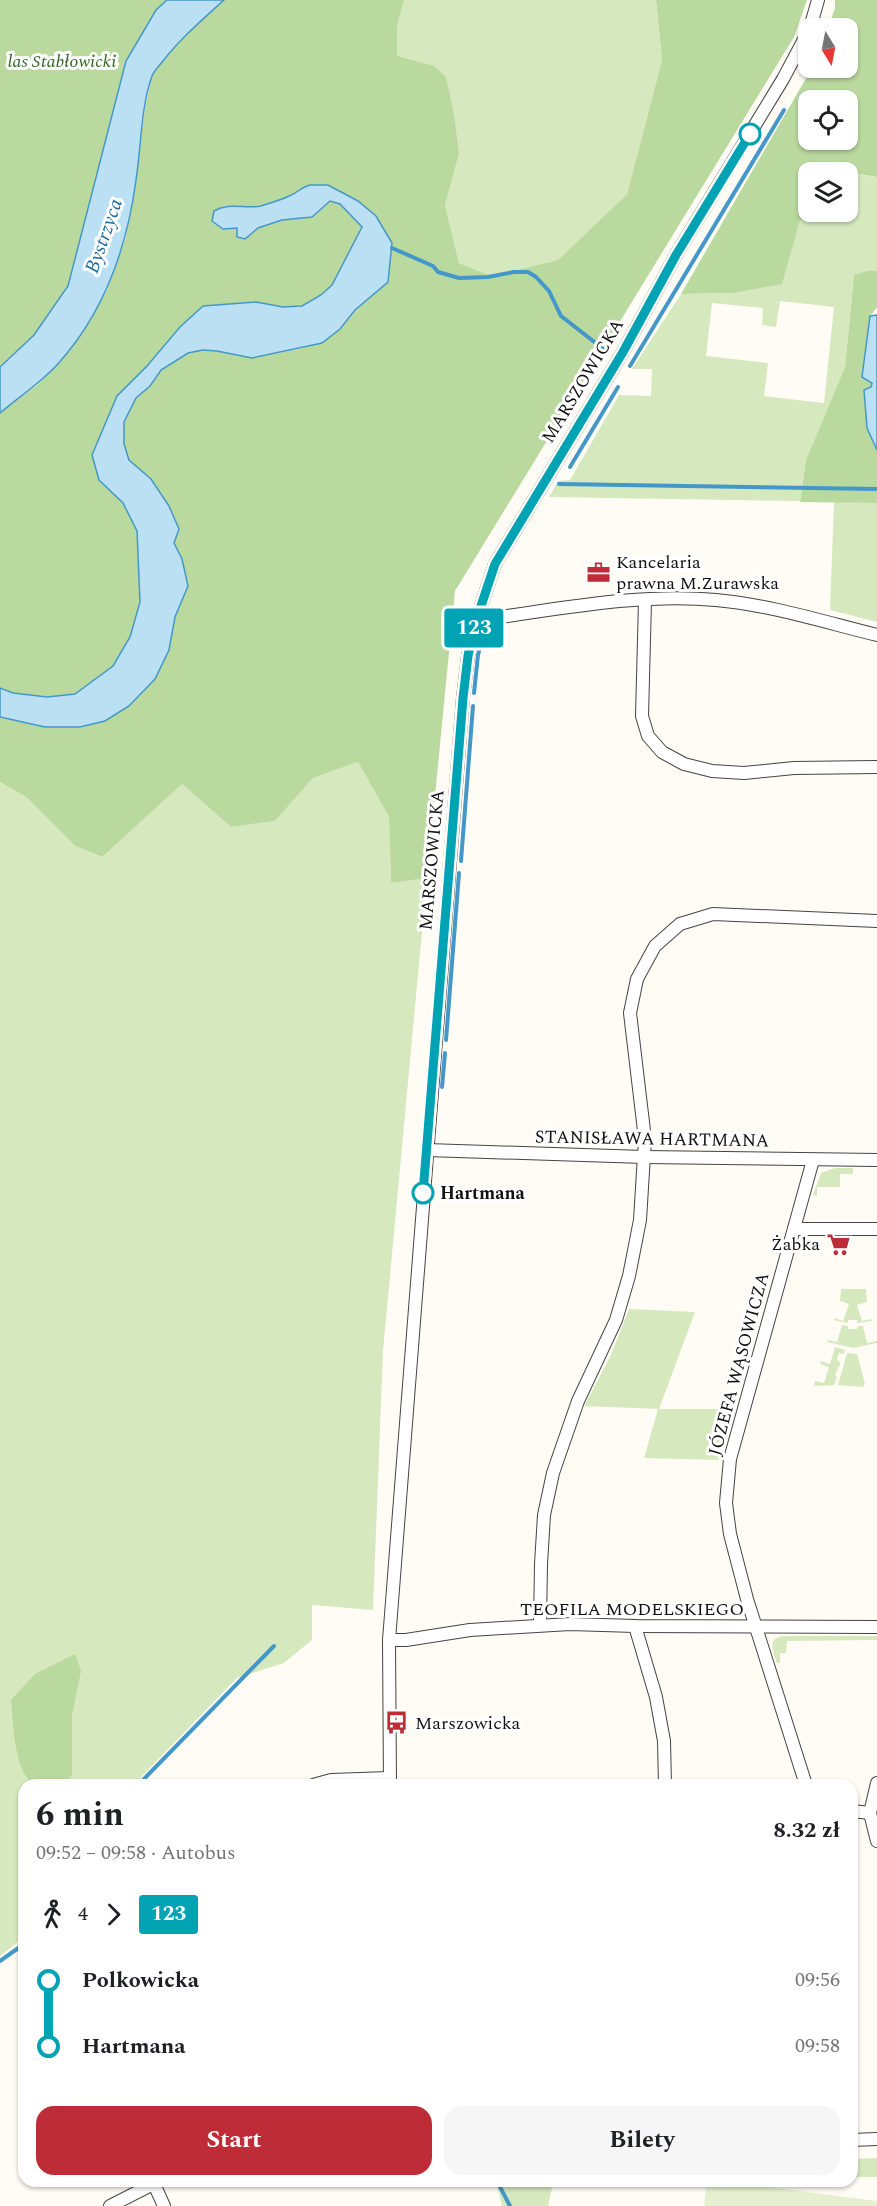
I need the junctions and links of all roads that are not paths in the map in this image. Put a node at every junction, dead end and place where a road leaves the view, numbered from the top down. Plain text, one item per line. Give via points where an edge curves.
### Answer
1 (818, 0) edge
2 (813, 18) edge
3 (798, 51) edge
4 (645, 601) junction
5 (478, 612) junction
6 (877, 635) edge
7 (877, 767) edge
8 (877, 921) edge
9 (427, 1150) junction
10 (644, 1157) junction
11 (813, 1160) junction
12 (877, 1160) edge
13 (794, 1229) junction
14 (877, 1229) edge
15 (540, 1625) junction
16 (635, 1626) junction
17 (757, 1626) junction
18 (877, 1628) edge
19 (389, 1640) junction
20 (390, 1779) edge
21 (665, 1779) edge
22 (804, 1779) edge
23 (877, 1783) edge
24 (858, 1812) edge
25 (870, 1813) junction
26 (877, 1841) edge
27 (877, 2139) edge
28 (858, 2140) edge
29 (146, 2187) edge
30 (158, 2187) edge
31 (110, 2206) edge
32 (164, 2206) edge

1 - 2 street, MARSZOWICKA
3 - 5 street, MARSZOWICKA via 495,564
4 - 5 street via 493,618
4 - 6 street via 718,600
4 - 7 street via 642,717 648,736 662,752 684,764 712,771
5 - 9 street, MARSZOWICKA via 463,698
8 - 10 street via 712,914 680,924 655,946 638,979 630,1013
9 - 10 street, STANISŁAWA HARTMANA
9 - 19 street, MARSZOWICKA
10 - 11 street, STANISŁAWA HARTMANA
10 - 15 street via 640,1220 629,1276 553,1473 543,1535
11 - 12 street, STANISŁAWA HARTMANA
11 - 13 street, JÓZEFA WĄSOWICZA
13 - 14 street
13 - 17 street, JÓZEFA WĄSOWICZA via 729,1469 726,1503 730,1534
15 - 16 street, TEOFILA MODELSKIEGO
15 - 19 street, TEOFILA MODELSKIEGO
16 - 17 street, TEOFILA MODELSKIEGO
16 - 21 street via 656,1697 664,1741
17 - 18 street, TEOFILA MODELSKIEGO
17 - 22 street, JÓZEFA WĄSOWICZA
19 - 20 street, MARSZOWICKA
23 - 25 street
24 - 25 street
25 - 26 street
27 - 28 street
29 - 31 street
30 - 32 street

